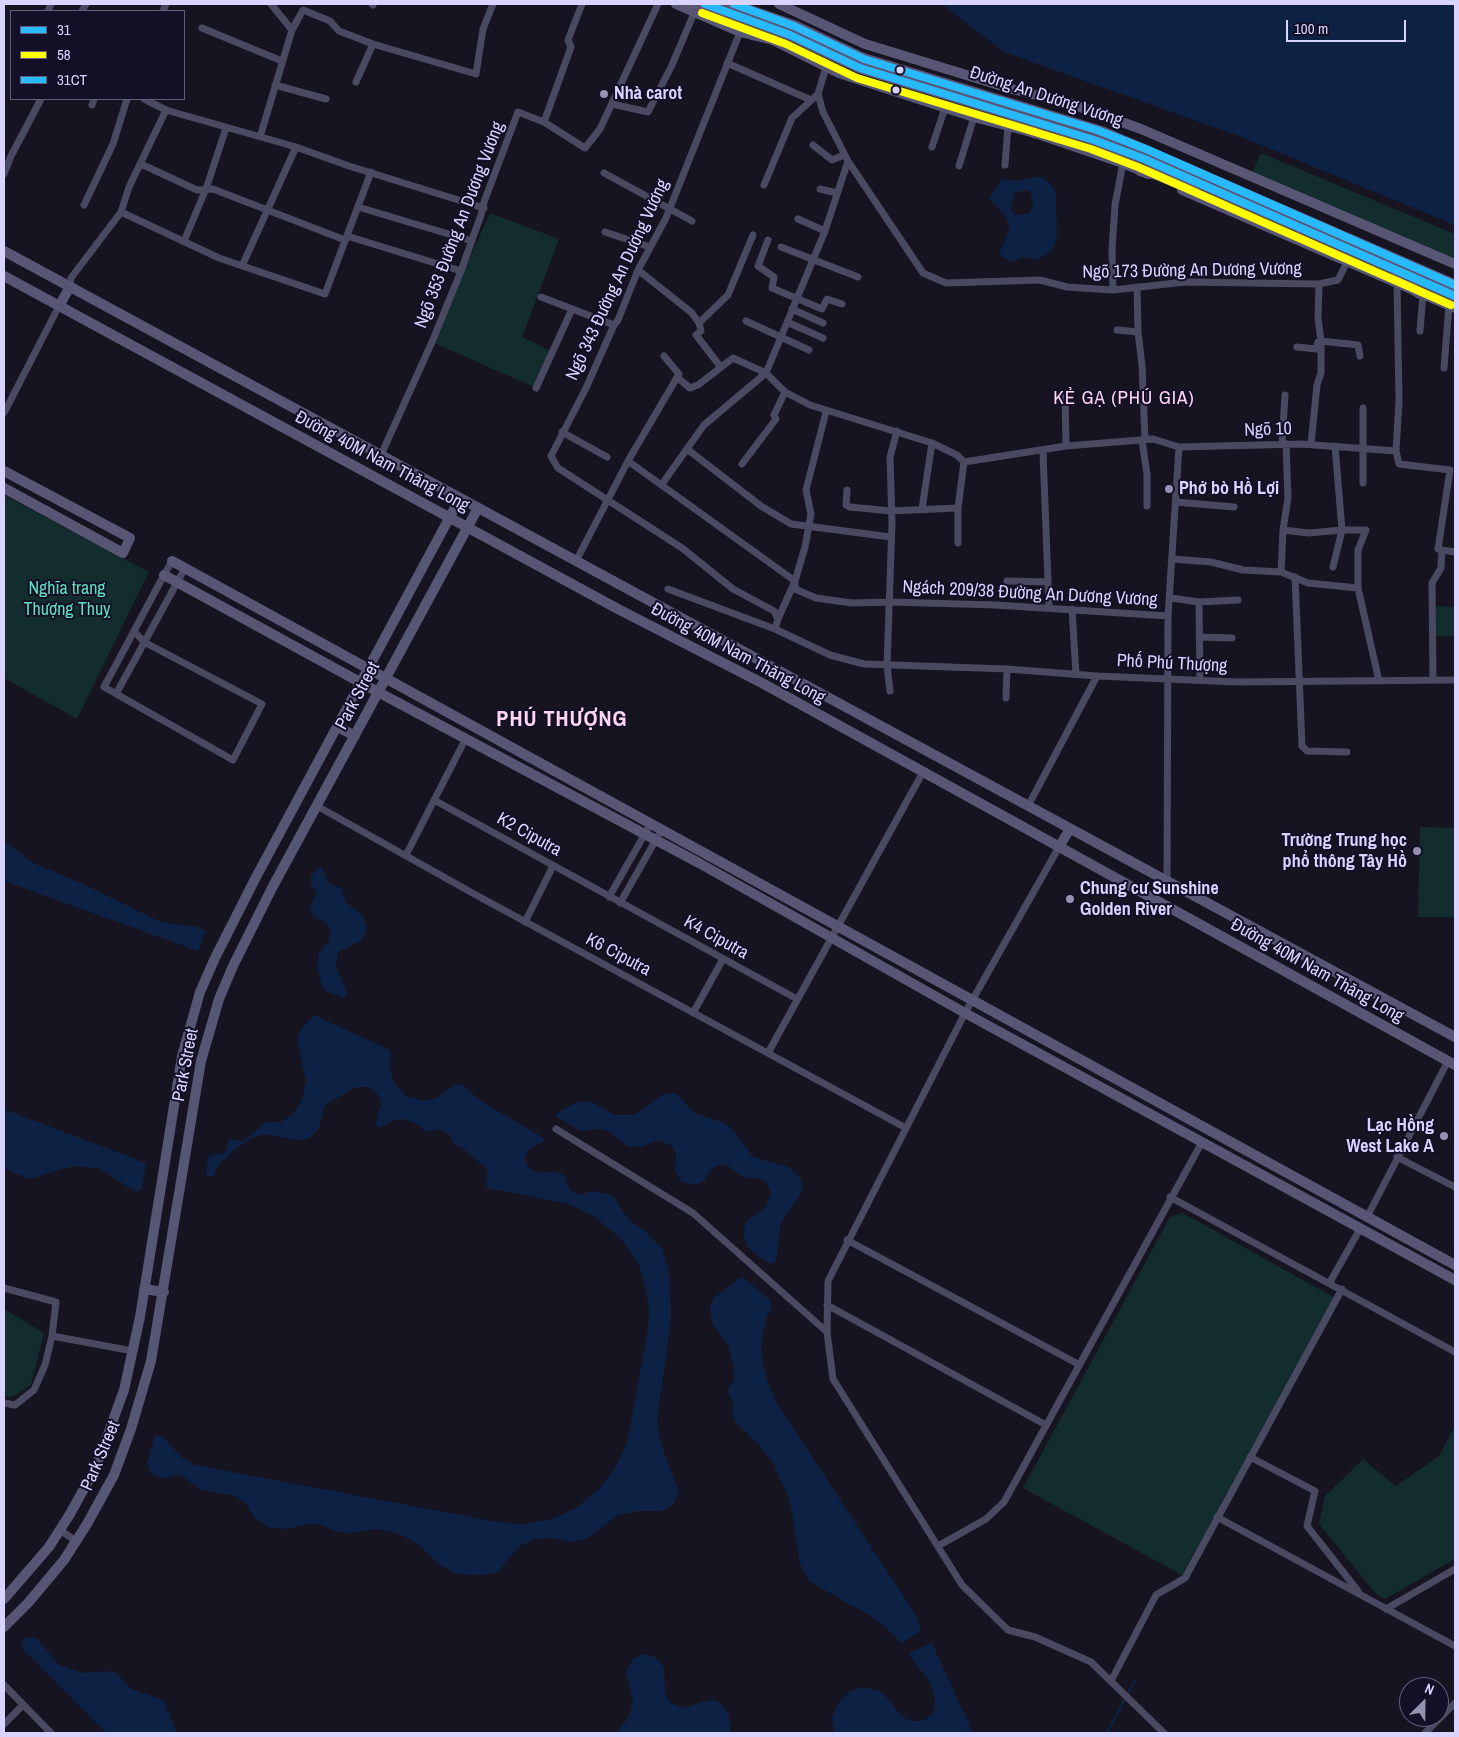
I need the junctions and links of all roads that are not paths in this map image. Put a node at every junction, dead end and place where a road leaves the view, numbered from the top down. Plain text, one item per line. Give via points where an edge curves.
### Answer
1 (271, 4) edge
2 (492, 4) edge
3 (582, 4) edge
4 (658, 4) edge
5 (676, 4) edge
6 (687, 4) edge
7 (705, 4) edge
8 (731, 4) edge
9 (779, 4) edge
10 (694, 13) junction
11 (745, 20) junction
12 (202, 28) dead end
13 (292, 30) junction
14 (740, 32) junction
15 (373, 44) junction
16 (830, 49) junction
17 (282, 62) junction
18 (727, 63) junction
19 (861, 63) junction
20 (826, 68) junction
21 (356, 82) dead end
22 (275, 85) junction
23 (818, 94) junction
24 (326, 99) dead end
25 (958, 99) junction
26 (40, 100) edge
27 (127, 100) edge
28 (146, 100) edge
29 (810, 100) junction
30 (612, 104) junction
31 (945, 108) junction
32 (166, 110) junction
33 (974, 117) junction
34 (544, 122) junction
35 (1008, 126) junction
36 (226, 128) junction
37 (1035, 133) junction
38 (260, 137) junction
39 (813, 145) dead end
40 (296, 147) junction
41 (932, 147) dead end
42 (846, 158) junction
43 (1123, 163) junction
44 (142, 164) junction
45 (1005, 164) dead end
46 (959, 166) dead end
47 (1141, 171) junction
48 (370, 172) junction
49 (604, 173) dead end
50 (4, 174) edge
51 (764, 185) dead end
52 (820, 188) dead end
53 (206, 189) junction
54 (837, 193) junction
55 (1232, 199) junction
56 (84, 204) dead end
57 (358, 206) junction
58 (484, 208) junction
59 (669, 208) junction
60 (267, 209) junction
61 (121, 212) junction
62 (798, 219) dead end
63 (692, 220) dead end
64 (1294, 221) junction
65 (825, 231) junction
66 (605, 232) dead end
67 (753, 235) dead end
68 (346, 238) junction
69 (768, 240) dead end
70 (184, 241) junction
71 (472, 241) junction
72 (650, 247) junction
73 (781, 247) dead end
74 (4, 251) edge
75 (1359, 254) junction
76 (812, 260) junction
77 (1347, 262) junction
78 (1455, 264) edge
79 (242, 266) junction
80 (638, 270) junction
81 (460, 271) junction
82 (4, 276) edge
83 (858, 277) dead end
84 (1397, 283) junction
85 (1319, 284) junction
86 (1455, 285) edge
87 (70, 287) junction
88 (1137, 287) junction
89 (1113, 290) junction
90 (1421, 293) junction
91 (541, 297) dead end
92 (795, 300) junction
93 (1453, 303) edge
94 (842, 304) dead end
95 (59, 306) junction
96 (572, 309) junction
97 (792, 309) junction
98 (746, 321) dead end
99 (787, 322) junction
100 (699, 323) junction
101 (823, 324) dead end
102 (614, 325) junction
103 (1117, 330) dead end
104 (1420, 331) dead end
105 (1138, 332) junction
106 (782, 337) junction
107 (823, 338) dead end
108 (1321, 341) junction
109 (1297, 347) dead end
110 (809, 350) dead end
111 (664, 356) dead end
112 (1360, 356) dead end
113 (720, 366) junction
114 (1444, 368) dead end
115 (766, 373) junction
116 (678, 376) junction
117 (536, 388) dead end
118 (785, 392) junction
119 (1285, 395) dead end
120 (1065, 396) dead end
121 (1363, 408) dead end
122 (826, 412) junction
123 (4, 413) edge
124 (897, 431) junction
125 (562, 432) junction
126 (1144, 440) junction
127 (932, 443) junction
128 (1284, 444) junction
129 (1312, 444) junction
130 (1066, 446) junction
131 (1335, 446) junction
132 (1179, 447) junction
133 (1362, 448) junction
134 (687, 449) junction
135 (1396, 450) junction
136 (1043, 452) junction
137 (381, 455) junction
138 (607, 457) dead end
139 (628, 461) junction
140 (964, 462) junction
141 (742, 464) dead end
142 (4, 470) edge
143 (1363, 483) dead end
144 (662, 484) junction
145 (4, 488) edge
146 (847, 490) dead end
147 (460, 498) junction
148 (608, 499) junction
149 (1176, 502) junction
150 (1147, 506) dead end
151 (1234, 507) dead end
152 (478, 508) junction
153 (958, 508) junction
154 (922, 510) junction
155 (891, 511) junction
156 (450, 517) junction
157 (808, 526) junction
158 (468, 527) junction
159 (1283, 530) junction
160 (1342, 530) junction
161 (891, 537) junction
162 (958, 543) dead end
163 (1442, 550) junction
164 (1455, 552) edge
165 (1173, 559) junction
166 (172, 561) joint
167 (576, 561) junction
168 (1333, 566) dead end
169 (184, 568) junction
170 (1281, 572) junction
171 (164, 575) junction
172 (1295, 578) junction
173 (795, 581) junction
174 (1007, 581) dead end
175 (177, 582) junction
176 (1048, 582) junction
177 (1358, 588) junction
178 (668, 589) dead end
179 (1171, 598) junction
180 (1238, 600) dead end
181 (891, 602) junction
182 (1199, 602) junction
183 (1049, 608) junction
184 (1072, 609) junction
185 (1168, 616) junction
186 (778, 619) junction
187 (775, 628) junction
188 (134, 630) junction
189 (1199, 637) junction
190 (1232, 638) dead end
191 (144, 642) junction
192 (887, 666) junction
193 (368, 669) junction
194 (1007, 669) junction
195 (1076, 674) junction
196 (1097, 676) junction
197 (386, 678) junction
198 (1169, 678) junction
199 (1200, 680) junction
200 (1433, 680) junction
201 (1455, 680) edge
202 (1379, 681) junction
203 (1298, 682) junction
204 (361, 683) junction
205 (890, 691) dead end
206 (378, 692) junction
207 (116, 694) junction
208 (1006, 698) dead end
209 (338, 727) junction
210 (355, 736) junction
211 (466, 738) junction
212 (1347, 752) dead end
213 (923, 772) junction
214 (434, 800) junction
215 (317, 806) junction
216 (1028, 806) junction
217 (651, 823) junction
218 (662, 829) junction
219 (1070, 829) junction
220 (645, 834) junction
221 (656, 840) junction
222 (1059, 848) junction
223 (406, 855) junction
224 (553, 866) junction
225 (1167, 882) junction
226 (609, 897) junction
227 (620, 903) junction
228 (525, 922) junction
229 (839, 926) junction
230 (833, 937) junction
231 (723, 959) junction
232 (798, 1000) junction
233 (972, 1001) junction
234 (694, 1013) junction
235 (965, 1014) junction
236 (1455, 1037) edge
237 (768, 1053) junction
238 (1452, 1063) edge
239 (906, 1128) junction
240 (556, 1129) dead end
241 (1208, 1130) junction
242 (1201, 1144) junction
243 (1397, 1157) junction
244 (1455, 1187) edge
245 (1170, 1197) junction
246 (1366, 1217) junction
247 (1360, 1229) junction
248 (847, 1240) junction
249 (1455, 1265) edge
250 (1455, 1280) edge
251 (1330, 1282) junction
252 (4, 1288) edge
253 (144, 1289) junction
254 (1342, 1289) junction
255 (164, 1292) junction
256 (827, 1304) junction
257 (826, 1332) junction
258 (52, 1336) junction
259 (133, 1351) junction
260 (1455, 1352) edge
261 (1078, 1364) junction
262 (4, 1403) edge
263 (1046, 1424) junction
264 (1250, 1457) junction
265 (1217, 1517) junction
266 (60, 1530) junction
267 (76, 1541) junction
268 (938, 1546) junction
269 (1455, 1569) edge
270 (1360, 1595) junction
271 (4, 1599) edge
272 (1386, 1609) junction
273 (4, 1627) edge
274 (1455, 1646) edge
275 (1111, 1681) junction
276 (4, 1685) edge
277 (1455, 1704) edge
278 (23, 1705) junction
279 (4, 1724) edge
280 (51, 1733) edge
281 (1164, 1733) edge
282 (1425, 1733) edge

1 - 13 street
2 - 15 street via 483,29 476,74
3 - 34 street via 568,40 571,47
4 - 30 street, Ngõ 353 Đường An Dương Vương
5 - 10 street
6 - 11 main road via 718,18
7 - 11 main road, Đường An Dương Vương
8 - 16 main road, Đường An Dương Vương via 772,17
9 - 78 street, Đường An Dương Vương via 865,44 1072,104 1141,129
10 - 14 street
10 - 30 street via 648,112
11 - 16 main road, Đường An Dương Vương
12 - 17 street
13 - 15 street via 303,10 309,11 330,21 339,31
13 - 17 street
14 - 18 street, Ngõ 343 Đường An Dương Vương
14 - 20 street via 773,40
15 - 21 street
16 - 19 main road, Đường An Dương Vương
17 - 22 street
18 - 29 street
18 - 59 street, Ngõ 343 Đường An Dương Vương
19 - 25 main road, Đường An Dương Vương
19 - 64 main road, Đường An Dương Vương via 1103,132 1146,148
20 - 23 street
20 - 31 street
22 - 24 street
22 - 38 street
23 - 29 street
23 - 42 street, Ngõ 173 Đường An Dương Vương via 823,112
25 - 37 main road via 967,107
25 - 55 main road, Đường An Dương Vương via 1094,140
26 - 50 street via 10,156
27 - 56 street via 112,144
28 - 32 street
29 - 51 street via 792,118
30 - 34 street, Ngõ 353 Đường An Dương Vương via 585,148
31 - 33 street
31 - 41 street
32 - 36 street
32 - 44 street
33 - 35 street
33 - 46 street
34 - 58 street, Ngõ 353 Đường An Dương Vương via 518,112
35 - 37 street
35 - 45 street
36 - 38 street
36 - 53 street
37 - 43 street
38 - 40 street
39 - 42 street via 832,160
40 - 48 street
40 - 60 street
42 - 54 street
42 - 89 street, Ngõ 173 Đường An Dương Vương via 923,274 946,282 1040,280 1067,287
43 - 47 street
43 - 89 street via 1115,214
44 - 53 street via 197,190
44 - 61 street via 129,187
47 - 55 main road via 1198,192
47 - 77 street
48 - 57 street
48 - 58 street
49 - 59 street
52 - 54 street
53 - 60 street
53 - 70 street
54 - 65 street
55 - 64 main road, Đường An Dương Vương
57 - 68 street
57 - 71 street
58 - 71 street, Ngõ 353 Đường An Dương Vương
59 - 63 street
59 - 72 street, Ngõ 343 Đường An Dương Vương
60 - 68 street
60 - 79 street
61 - 70 street
61 - 87 street via 71,278
62 - 65 street
64 - 75 main road, Đường An Dương Vương
64 - 86 main road, Đường An Dương Vương
65 - 76 street
66 - 72 street
67 - 100 street via 728,295
68 - 79 street via 325,294
68 - 81 street
69 - 92 street via 758,266 774,277 772,288
70 - 79 street
71 - 81 street, Ngõ 353 Đường An Dương Vương
72 - 80 street, Ngõ 343 Đường An Dương Vương
73 - 76 street
74 - 87 street, Đường 40M Nam Thăng Long
75 - 90 main road via 1373,267
75 - 93 main road, Đường An Dương Vương
76 - 83 street
76 - 92 street
77 - 84 street
77 - 85 street, Ngõ 173 Đường An Dương Vương via 1338,280
80 - 100 street via 692,313
80 - 102 street, Ngõ 343 Đường An Dương Vương
81 - 137 street, Ngõ 353 Đường An Dương Vương
82 - 95 street, Đường 40M Nam Thăng Long
84 - 90 street
84 - 135 street via 1399,400
85 - 88 street, Ngõ 173 Đường An Dương Vương via 1186,282
85 - 108 street
87 - 95 street
87 - 137 street, Đường 40M Nam Thăng Long
88 - 89 street, Ngõ 173 Đường An Dương Vương
88 - 105 street
90 - 93 street
90 - 104 street
91 - 96 street
92 - 94 street via 822,309 827,299
92 - 97 street
93 - 114 street
95 - 123 street
95 - 156 street, Đường 40M Nam Thăng Long
96 - 102 street
96 - 117 street
97 - 99 street
97 - 101 street
98 - 106 street
99 - 106 street
99 - 107 street
100 - 113 street via 701,330 696,335
102 - 125 street, Ngõ 343 Đường An Dương Vương
103 - 105 street
105 - 126 street
106 - 110 street
106 - 115 street
108 - 109 street via 1316,349
108 - 112 street via 1358,344
108 - 129 street via 1321,373
111 - 116 street
113 - 115 street via 733,358
113 - 116 street via 690,388
115 - 118 street
115 - 134 street via 704,425
116 - 139 street
118 - 122 street
118 - 141 street via 774,415 776,419
119 - 128 street
120 - 130 street
121 - 133 street
122 - 124 street
122 - 157 street via 806,490 811,514
124 - 127 street
124 - 155 street via 890,457
125 - 138 street
125 - 148 street, Ngõ 343 Đường An Dương Vương via 551,456 553,462
126 - 130 street, Ngõ 10
126 - 132 street, Ngõ 10 via 1153,439
126 - 150 street
127 - 140 street
127 - 154 street
128 - 129 street, Ngõ 10
128 - 132 street, Ngõ 10
128 - 159 street via 1288,498
129 - 131 street, Ngõ 10
130 - 136 street, Ngõ 10
131 - 133 street, Ngõ 10
131 - 160 street
132 - 149 street
133 - 135 street, Ngõ 10
133 - 143 street
134 - 144 street
134 - 157 street via 761,506 791,524
135 - 163 street via 1399,464 1450,470 1438,549
136 - 140 street, Ngõ 10
136 - 176 street
137 - 147 street, Đường 40M Nam Thăng Long
139 - 144 street
139 - 148 street
140 - 153 street
142 - 145 street via 130,538 122,553
144 - 173 street
146 - 155 street via 847,506
147 - 152 street, Đường 40M Nam Thăng Long
147 - 156 street, Park Street
148 - 167 street
148 - 186 street via 682,548 733,590 774,611
149 - 151 street
149 - 165 street
152 - 158 street, Park Street
152 - 167 street, Đường 40M Nam Thăng Long
153 - 154 street
153 - 162 street
154 - 155 street
155 - 161 street
156 - 158 street, Đường 40M Nam Thăng Long
156 - 193 street, Park Street
157 - 161 street
157 - 173 street
158 - 197 street, Park Street
158 - 213 street, Đường 40M Nam Thăng Long
159 - 160 street via 1309,533
159 - 170 street
160 - 168 street
160 - 177 street via 1366,530 1358,550
161 - 181 street
163 - 164 street
163 - 200 street via 1441,568 1432,583
165 - 170 street via 1212,562 1243,570
165 - 179 street
166 - 169 street
166 - 171 street
167 - 216 street, Đường 40M Nam Thăng Long
169 - 175 street
169 - 193 street
170 - 172 street
171 - 175 street
171 - 188 street
172 - 177 street via 1308,583
172 - 203 street
173 - 181 street, Ngách 209/38 Đường An Dương Vương via 795,589 816,598 852,603
173 - 186 street
174 - 176 street
175 - 191 street
175 - 204 street
176 - 183 street
177 - 202 street
178 - 187 street, Phố Phú Thượng
179 - 182 street
179 - 185 street
180 - 182 street
181 - 183 street, Ngách 209/38 Đường An Dương Vương
181 - 192 street
182 - 189 street
183 - 184 street, Ngách 209/38 Đường An Dương Vương
184 - 185 street, Ngách 209/38 Đường An Dương Vương
184 - 195 street
185 - 198 street
186 - 187 street
187 - 192 street, Phố Phú Thượng via 830,655
188 - 191 street
188 - 207 street via 104,687
189 - 190 street
189 - 199 street
191 - 207 street
191 - 207 street via 262,704 233,760
192 - 194 street, Phố Phú Thượng
192 - 205 street
193 - 197 street
193 - 204 street, Park Street
194 - 195 street, Phố Phú Thượng
194 - 208 street
195 - 196 street, Phố Phú Thượng
196 - 198 street, Phố Phú Thượng
196 - 216 street
197 - 206 street, Park Street
197 - 217 street
198 - 199 street, Phố Phú Thượng
198 - 225 street
199 - 203 street, Phố Phú Thượng
200 - 201 street, Phố Phú Thượng
200 - 202 street, Phố Phú Thượng
202 - 203 street, Phố Phú Thượng
203 - 212 street via 1303,750
204 - 206 street
204 - 209 street, Park Street
206 - 210 street, Park Street
206 - 211 street
209 - 210 street
209 - 253 street, Park Street via 255,879 200,992 182,1056
210 - 215 street, Park Street
211 - 214 street
211 - 220 street
213 - 222 street, Đường 40M Nam Thăng Long
213 - 229 street
214 - 223 street
214 - 224 street, K2 Ciputra
215 - 223 street, K6 Ciputra
215 - 255 street, Park Street via 232,966 209,1028
216 - 219 street, Đường 40M Nam Thăng Long
217 - 218 street
217 - 220 street
218 - 221 street
218 - 229 street
219 - 222 street
219 - 225 street, Đường 40M Nam Thăng Long
220 - 221 street
220 - 226 street
221 - 227 street
221 - 230 street
222 - 233 street
222 - 238 street, Đường 40M Nam Thăng Long
223 - 228 street, K6 Ciputra
224 - 226 street, K2 Ciputra
224 - 228 street
225 - 236 street, Đường 40M Nam Thăng Long
226 - 227 street, K2 Ciputra
227 - 231 street, K4 Ciputra
228 - 234 street, K6 Ciputra
229 - 230 street
229 - 233 street
230 - 232 street
230 - 235 street
231 - 232 street, K4 Ciputra
231 - 234 street
232 - 237 street
233 - 235 street
233 - 241 street
234 - 237 street, K6 Ciputra
235 - 239 street
235 - 242 street
237 - 239 street, K6 Ciputra
238 - 243 street
239 - 248 street
240 - 257 street via 692,1213
241 - 242 street
241 - 246 street
242 - 245 street
242 - 247 street
243 - 244 street
243 - 246 street
245 - 251 street
245 - 261 street
246 - 247 street
246 - 249 street
247 - 250 street
247 - 251 street
248 - 256 street via 828,1282
248 - 261 street
251 - 254 street
252 - 258 street via 56,1302
253 - 255 street
253 - 259 street, Park Street
254 - 260 street
254 - 264 street
255 - 267 street, Park Street via 151,1361 131,1429 114,1475
256 - 257 street
256 - 263 street
257 - 268 street via 832,1379
258 - 259 street
258 - 262 street via 45,1365 34,1390 15,1405
259 - 266 street, Park Street via 124,1390 96,1467
261 - 263 street
263 - 268 street via 1004,1502 986,1519
264 - 265 street
264 - 270 street via 1315,1491 1307,1526
265 - 270 street
265 - 275 street via 1185,1578 1156,1596
266 - 267 street
266 - 271 street, Park Street
267 - 273 street, Park Street via 28,1603
268 - 275 street via 962,1585 1008,1630 1035,1637 1091,1662
269 - 272 street
270 - 272 street
272 - 274 street
275 - 281 street
276 - 278 street
277 - 282 street
278 - 279 street
278 - 280 street

